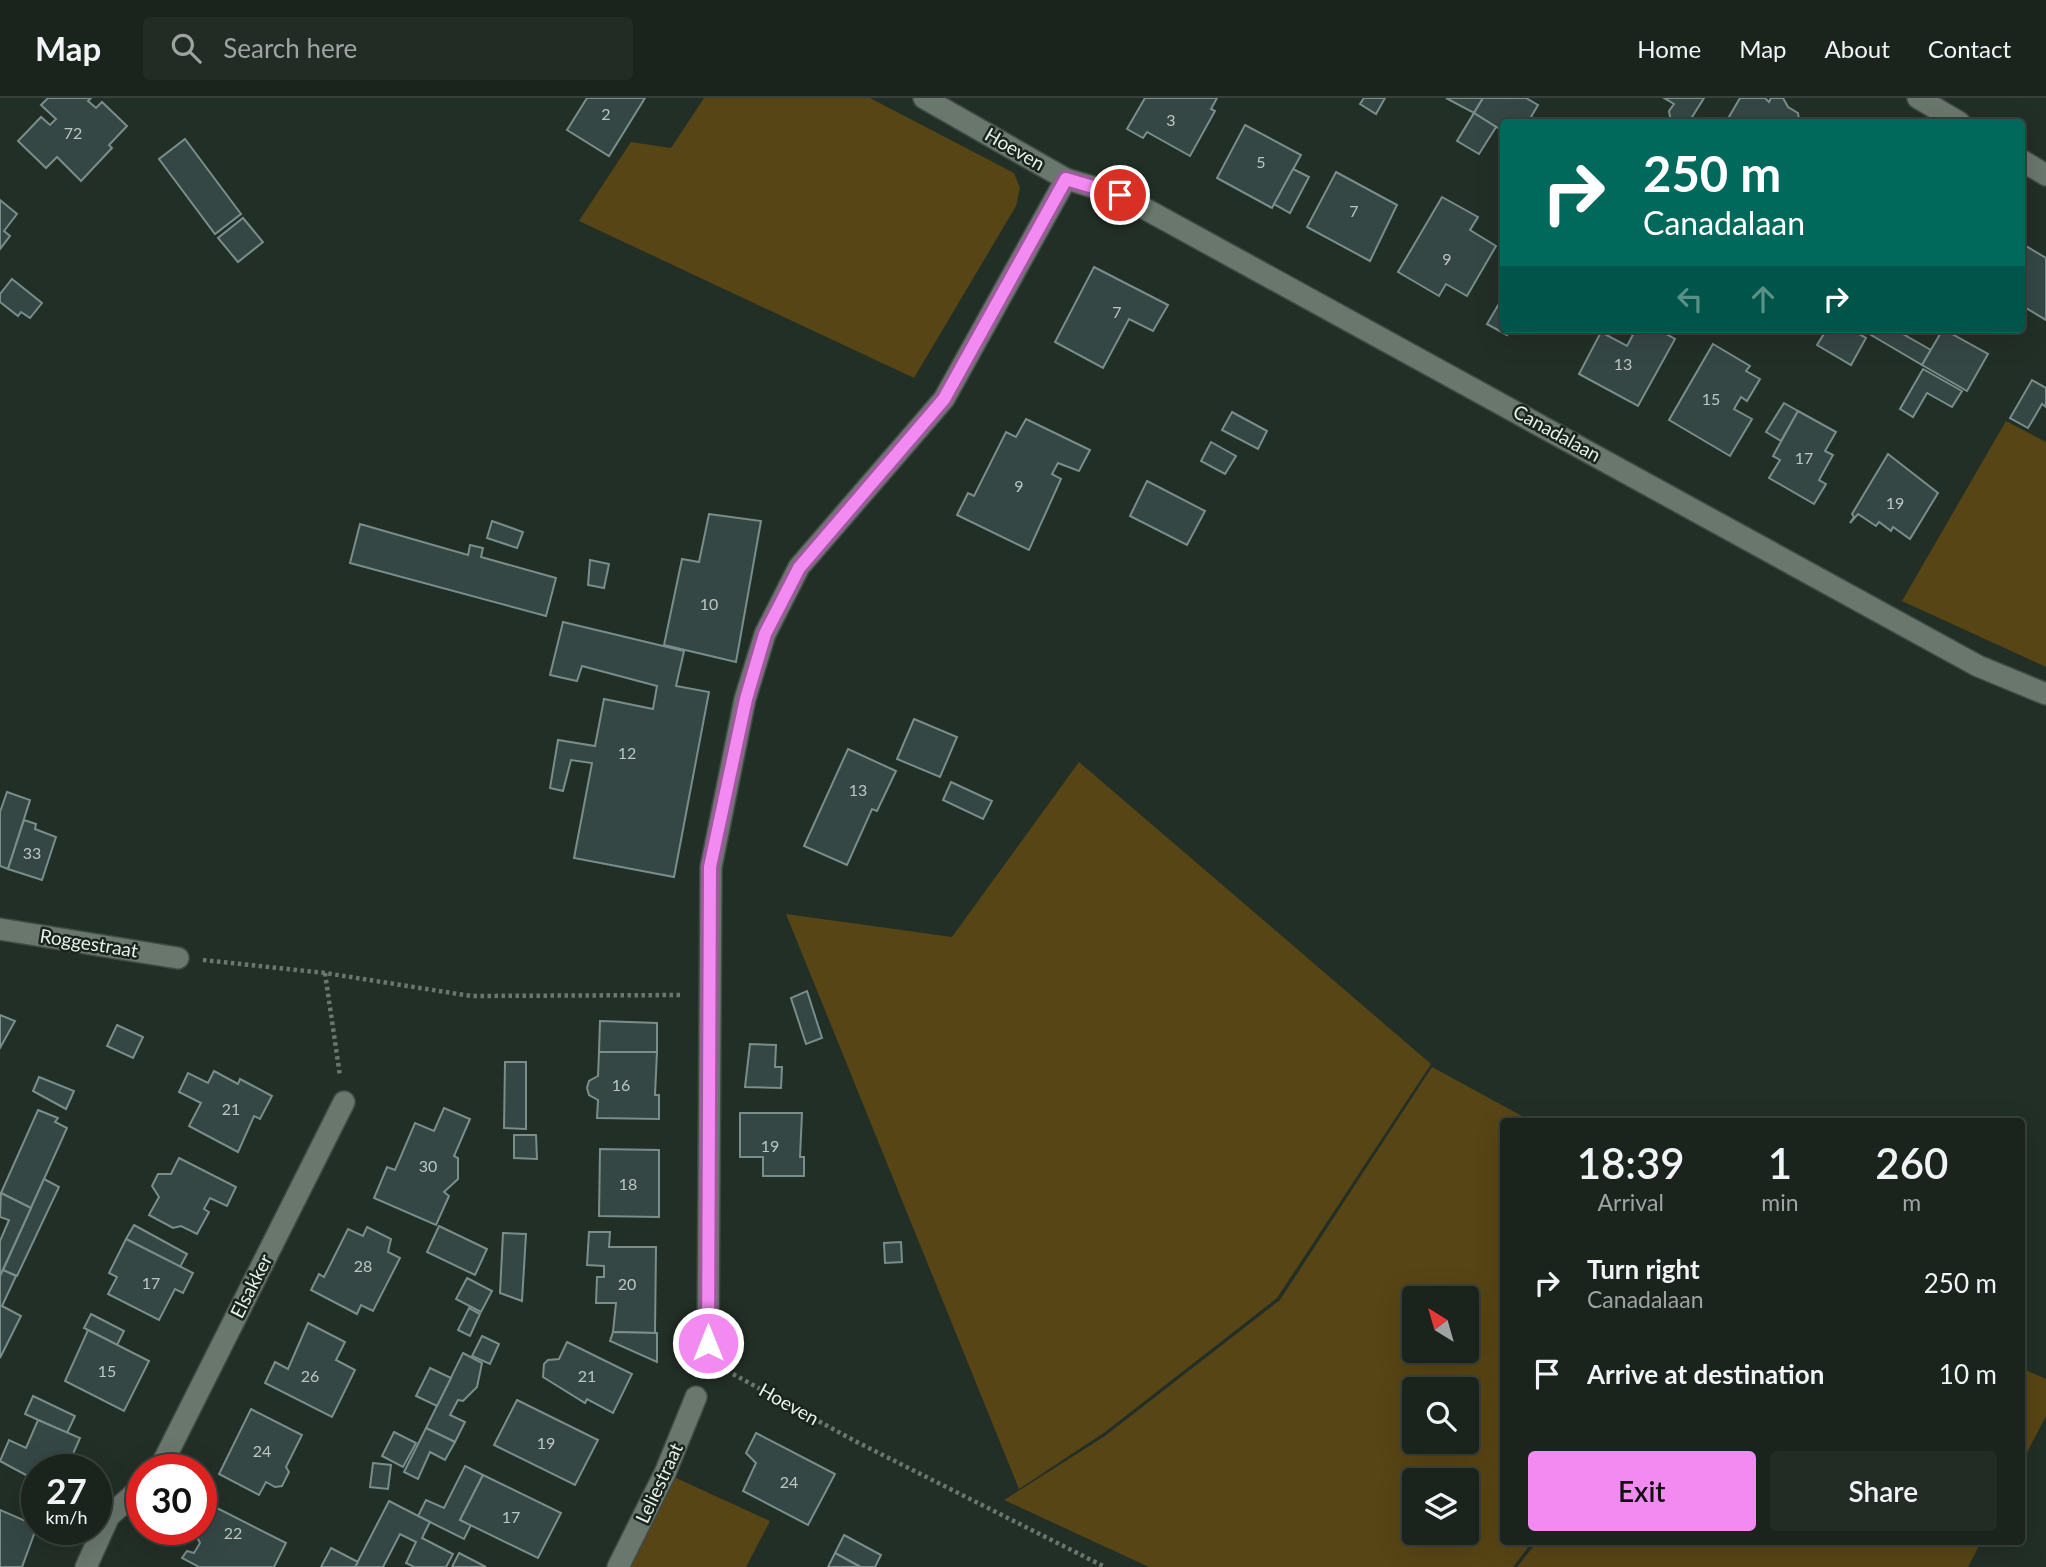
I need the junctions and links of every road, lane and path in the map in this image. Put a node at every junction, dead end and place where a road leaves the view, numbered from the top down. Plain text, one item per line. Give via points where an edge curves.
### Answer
1 (924, 98) edge
2 (1918, 98) edge
3 (1954, 119) edge
4 (2025, 162) edge
5 (2046, 175) edge
6 (1066, 179) junction
7 (2046, 694) edge
8 (0, 929) edge
9 (178, 958) joint
10 (325, 973) junction
11 (710, 995) junction
12 (344, 1102) joint
13 (714, 1355) joint
14 (696, 1397) dead end
15 (167, 1454) edge
16 (126, 1501) edge
17 (86, 1567) edge
18 (618, 1567) edge
19 (1105, 1567) edge

1 - 6 street, Hoeven
2 - 3 street
4 - 5 street
6 - 7 street, Canadalaan via 1120,195 1978,666
6 - 11 street, Hoeven via 944,399 799,568 765,634 746,699 710,867
8 - 9 street, Roggestraat
9 - 10 path
10 - 11 path via 471,996
10 - 12 path
11 - 13 street, Hoeven via 708,1343
12 - 15 street, Elsakker
13 - 19 path, Hoeven via 722,1368 853,1440
14 - 18 street, Leliestraat
16 - 17 street via 109,1516

